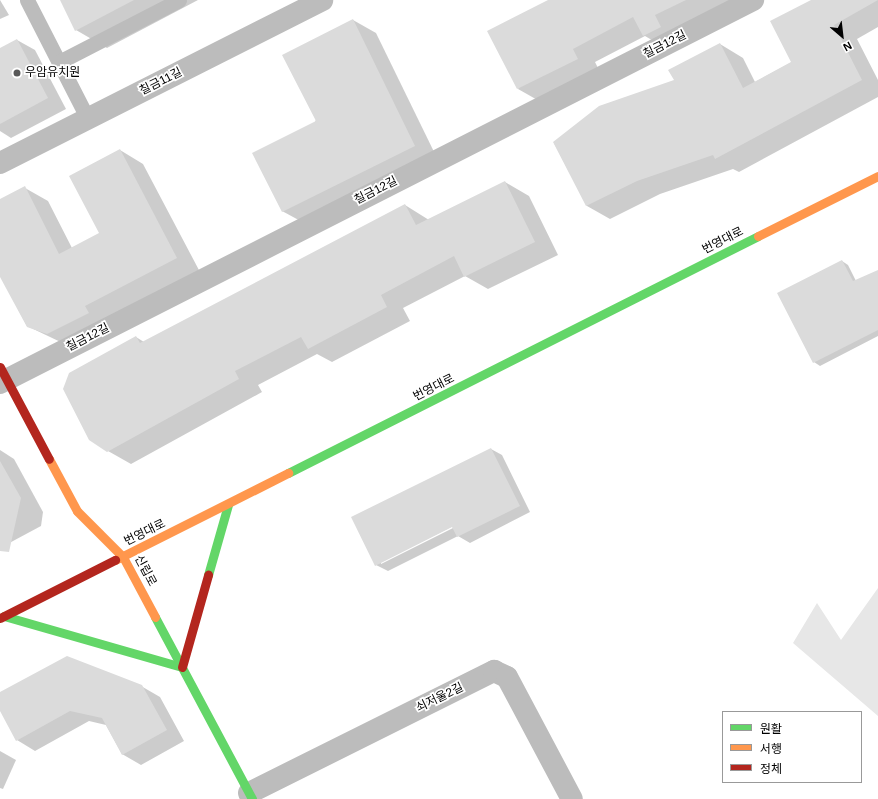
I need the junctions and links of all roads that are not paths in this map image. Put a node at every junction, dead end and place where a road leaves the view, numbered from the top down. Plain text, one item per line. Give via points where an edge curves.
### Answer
1 (27, 0) edge
2 (179, 0) edge
3 (322, 0) edge
4 (752, 0) edge
5 (59, 62) junction
6 (88, 119) junction
7 (0, 163) edge
8 (878, 176) edge
9 (2, 376) edge
10 (228, 505) junction
11 (124, 557) junction
12 (2, 617) edge
13 (182, 666) junction
14 (251, 796) edge
15 (572, 799) edge

1 - 5 lane
2 - 5 lane
3 - 6 street, 칠금11길
4 - 9 street, 칠금12길
5 - 6 lane
6 - 7 street, 칠금11길
8 - 10 street, 번영대로
9 - 11 street, 신립로 via 77,511
10 - 11 street, 번영대로
10 - 13 street
11 - 12 street, 번영대로
11 - 13 street, 신립로
12 - 13 street
13 - 14 street, 신립로
14 - 15 street, 쇠저울2길 via 494,671 507,677

